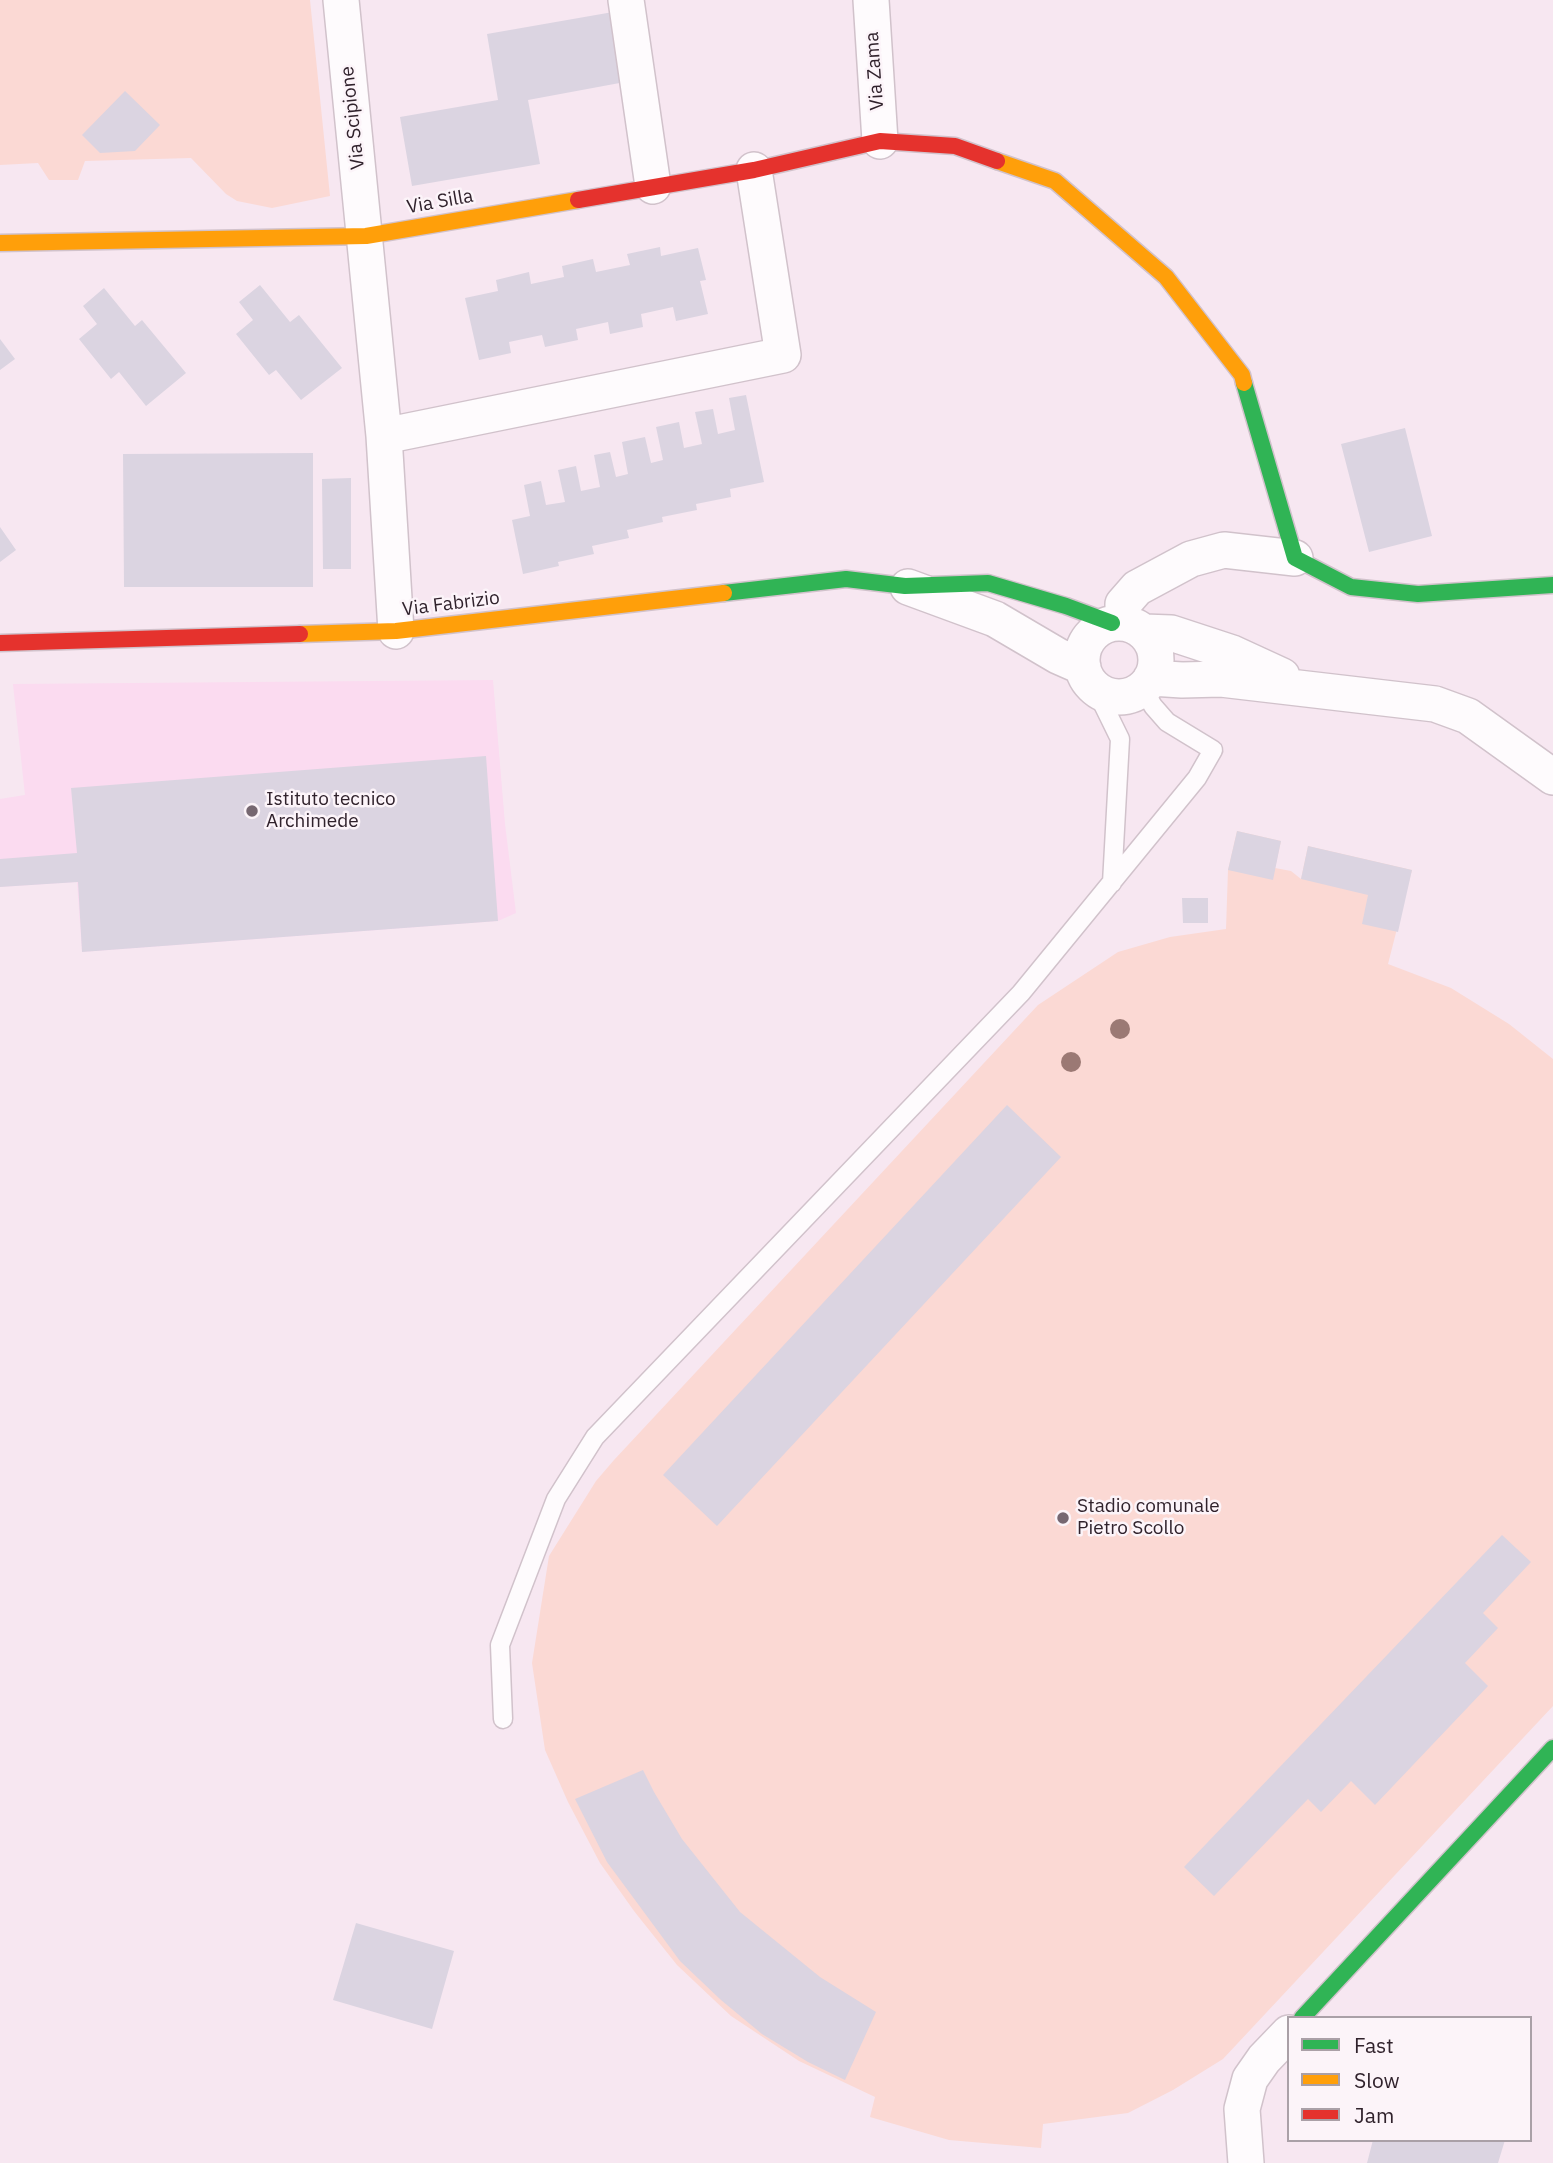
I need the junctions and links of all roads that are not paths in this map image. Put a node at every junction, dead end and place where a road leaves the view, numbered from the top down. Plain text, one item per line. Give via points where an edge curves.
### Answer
1 (626, 0) edge
2 (871, 0) edge
3 (346, 1) edge
4 (880, 141) junction
5 (754, 170) junction
6 (653, 186) junction
7 (366, 236) junction
8 (0, 243) edge
9 (384, 436) junction
10 (1295, 558) junction
11 (1553, 585) edge
12 (905, 586) junction
13 (1126, 626) junction
14 (396, 631) junction
15 (0, 643) edge
16 (1089, 678) junction
17 (1147, 683) junction
18 (1313, 691) junction
19 (1553, 778) edge
20 (1112, 883) junction
21 (503, 1719) dead end
22 (1553, 1748) edge
23 (1305, 2016) edge
24 (1287, 2035) edge
25 (1246, 2163) edge

1 - 6 street
2 - 4 street, Via Zama
3 - 7 street, Via Scipione
4 - 5 street, Via Silla
4 - 10 street, Via Silla via 955,146 1055,181 1166,277 1242,375
5 - 6 street, Via Silla
5 - 9 street via 783,355
6 - 7 street, Via Silla
7 - 8 street, Via Silla
7 - 9 street, Via Scipione
9 - 14 street, Via Scipione
10 - 11 street via 1351,587 1378,590 1418,594
10 - 13 street via 1224,550 1191,559 1137,588 1123,604
12 - 13 street, Via Fabrizio via 988,583
12 - 14 street, Via Fabrizio via 846,579
12 - 16 street via 995,619
13 - 16 street via 1101,628 1091,635 1083,656
13 - 17 street via 1155,649 1155,669
13 - 18 street via 1171,633 1231,653
14 - 15 street, Via Fabrizio
16 - 17 street via 1114,697 1135,694
16 - 20 lane via 1119,739
17 - 18 street via 1221,679
17 - 20 lane via 1153,706 1167,722 1213,750 1197,778
18 - 19 street via 1435,704 1468,716
20 - 21 lane via 1021,993 595,1437 556,1499 500,1645
22 - 23 street
24 - 25 street via 1250,2079 1242,2109

